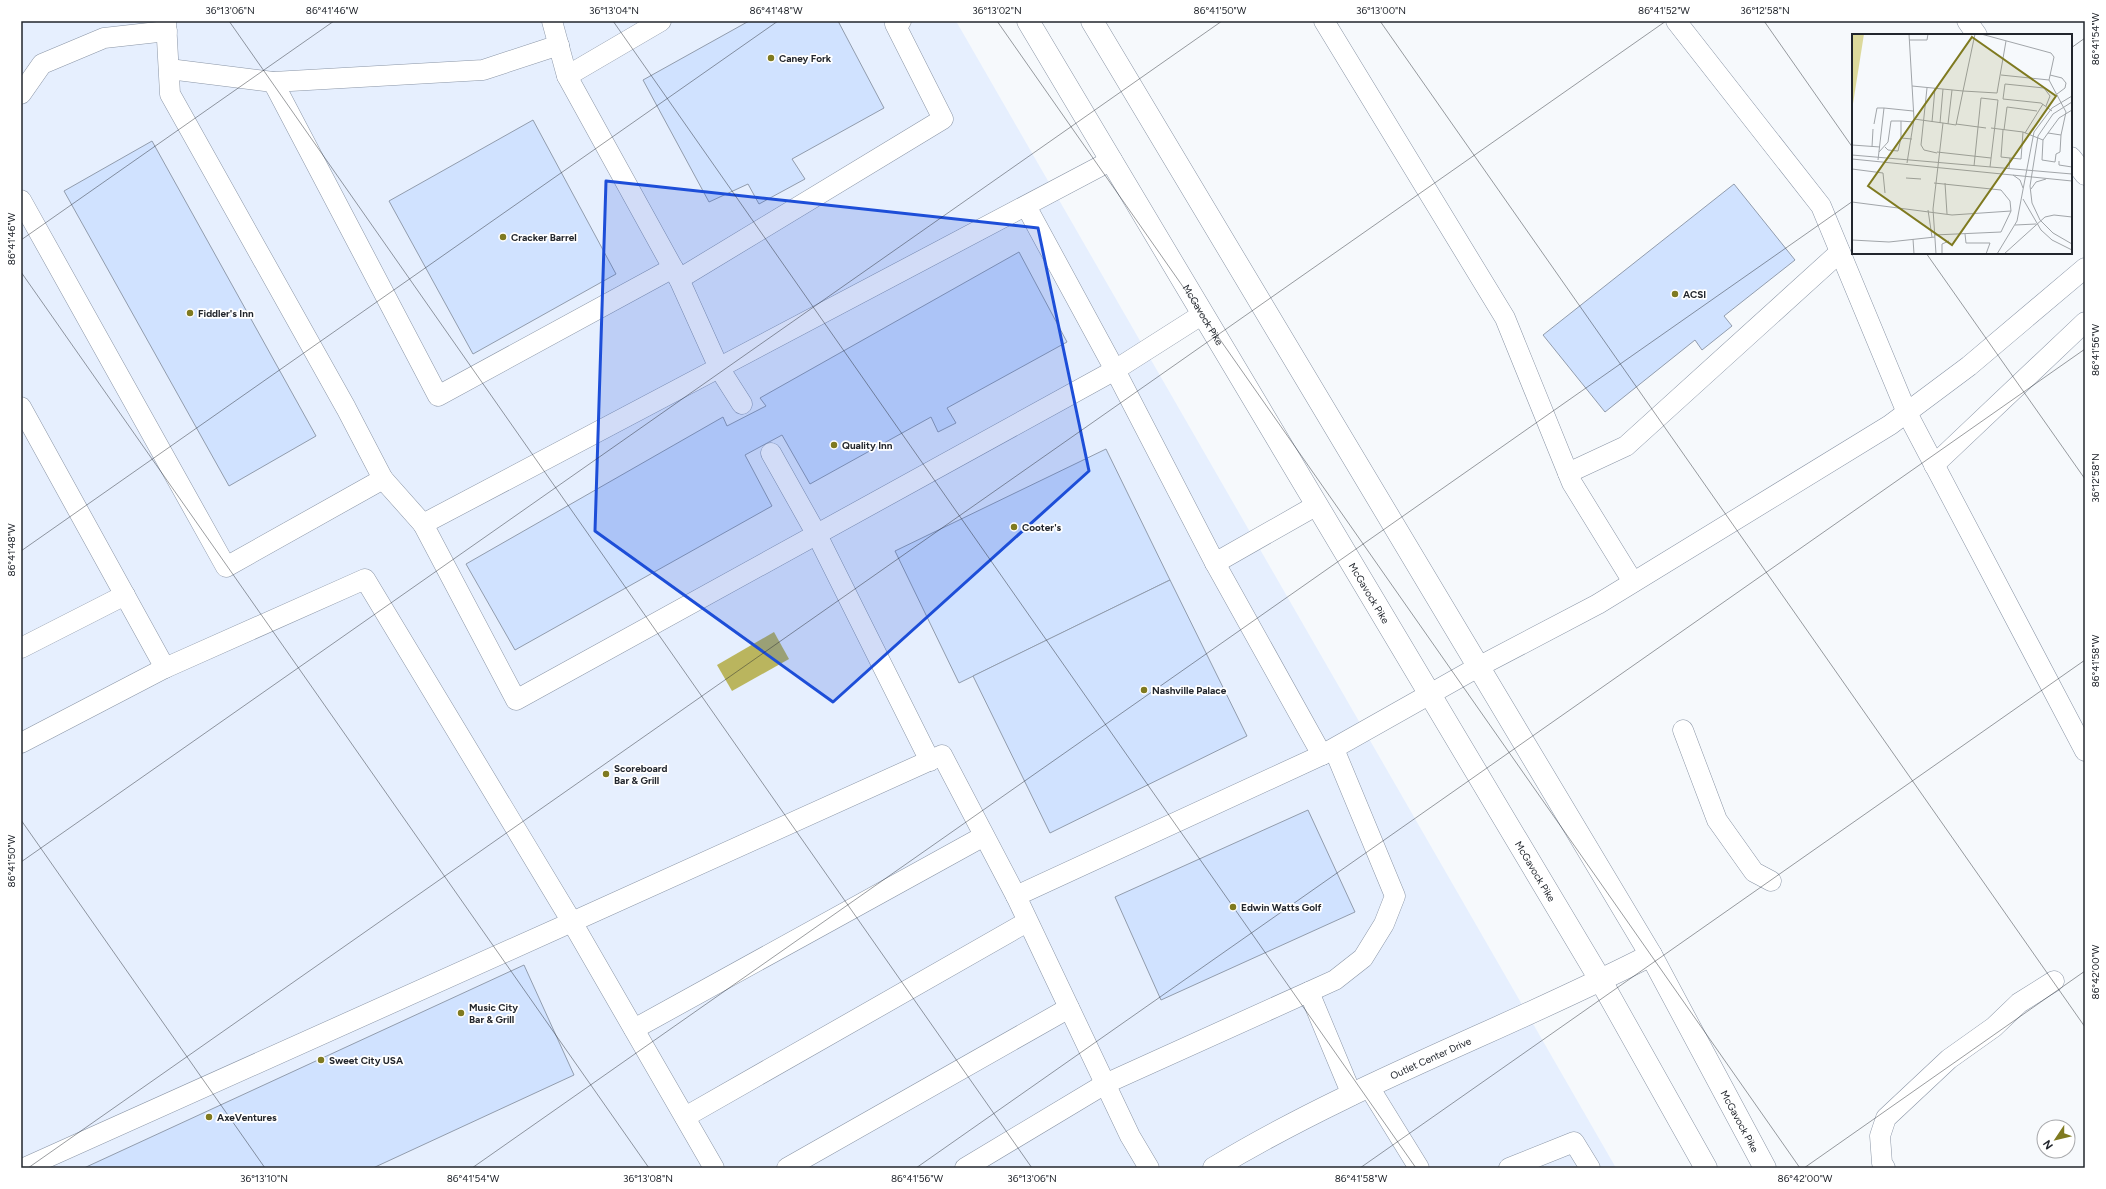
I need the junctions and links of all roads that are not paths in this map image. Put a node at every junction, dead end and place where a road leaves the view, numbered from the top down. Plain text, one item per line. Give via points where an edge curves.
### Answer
1 (552, 21) edge
2 (661, 21) edge
3 (1028, 21) edge
4 (1092, 21) edge
5 (1324, 21) edge
6 (1676, 21) edge
7 (1966, 21) edge
8 (896, 22) edge
9 (166, 26) edge
10 (1976, 34) edge
11 (559, 45) junction
12 (169, 69) junction
13 (567, 76) junction
14 (273, 82) junction
15 (21, 94) edge
16 (2072, 158) edge
17 (1112, 160) junction
18 (2085, 175) edge
19 (21, 200) edge
20 (1026, 206) junction
21 (1840, 252) junction
22 (2085, 268) edge
23 (676, 274) junction
24 (1203, 314) junction
25 (2085, 322) edge
26 (719, 368) junction
27 (1114, 370) junction
28 (742, 404) dead end
29 (21, 407) edge
30 (1907, 413) junction
31 (771, 453) dead end
32 (1934, 466) junction
33 (1568, 473) junction
34 (383, 479) junction
35 (1318, 505) junction
36 (423, 524) junction
37 (817, 535) junction
38 (1216, 563) junction
39 (1633, 582) junction
40 (125, 595) junction
41 (21, 648) edge
42 (1478, 667) junction
43 (165, 668) junction
44 (1430, 695) junction
45 (1683, 730) dead end
46 (21, 743) edge
47 (2085, 751) edge
48 (1328, 752) junction
49 (930, 761) junction
50 (984, 836) junction
51 (1771, 881) dead end
52 (1016, 896) junction
53 (572, 922) junction
54 (1028, 922) junction
55 (1651, 956) junction
56 (1601, 981) junction
57 (2054, 981) dead end
58 (1309, 992) junction
59 (1069, 1008) junction
60 (634, 1029) junction
61 (1105, 1084) junction
62 (1361, 1091) junction
63 (685, 1117) junction
64 (24, 1168) edge
65 (714, 1168) edge
66 (787, 1168) edge
67 (965, 1168) edge
68 (1149, 1168) edge
69 (1214, 1168) edge
70 (1419, 1168) edge
71 (1509, 1168) edge
72 (1590, 1168) edge
73 (1706, 1168) edge
74 (1765, 1168) edge
75 (1885, 1168) edge

1 - 11 lane
2 - 13 lane
3 - 17 street, McGavock Pike
4 - 42 street, McGavock Pike
5 - 33 lane via 1505,318
6 - 21 lane via 1821,206
7 - 10 lane
8 - 23 lane via 943,120
9 - 12 lane
9 - 15 lane via 104,38 42,64
11 - 13 lane
11 - 14 lane via 483,70
12 - 14 lane
12 - 34 lane via 170,94
13 - 23 lane
14 - 23 lane via 438,396
16 - 18 lane
17 - 20 lane
17 - 24 street, McGavock Pike
19 - 34 lane via 226,567
20 - 26 lane
20 - 27 lane
21 - 30 lane
21 - 33 lane via 1626,446
22 - 30 lane via 1969,366
23 - 26 lane
24 - 27 lane
24 - 35 street, McGavock Pike
25 - 32 lane
26 - 28 lane
26 - 36 lane
27 - 37 lane
27 - 38 lane
29 - 40 lane
30 - 32 lane
30 - 39 lane
31 - 37 lane
32 - 47 lane
33 - 39 lane
34 - 36 lane
35 - 38 lane
35 - 44 street, McGavock Pike
36 - 37 lane via 516,700
37 - 49 lane
38 - 48 lane
39 - 42 lane via 1598,604
40 - 41 lane
40 - 43 lane
42 - 44 lane
42 - 55 street, McGavock Pike
43 - 46 lane
43 - 53 lane via 365,579
44 - 48 lane
44 - 56 street, McGavock Pike
45 - 51 lane via 1717,820 1754,872
48 - 52 lane
48 - 58 lane via 1395,896 1384,924 1363,958 1335,980
49 - 50 lane via 942,755
49 - 53 lane
50 - 52 lane
50 - 60 lane
52 - 54 lane
53 - 60 lane
53 - 64 lane
54 - 59 lane
54 - 63 lane
55 - 56 street, Outlet Center Drive
55 - 74 street, McGavock Pike
56 - 62 street, Outlet Center Drive
56 - 73 street, McGavock Pike
57 - 75 lane via 2020,1003 1994,1027 1949,1059 1886,1118 1880,1136 1882,1164
58 - 61 lane
58 - 62 lane
59 - 61 lane
59 - 66 lane
60 - 63 lane
61 - 67 lane
61 - 68 lane
62 - 69 street, Outlet Center Drive via 1255,1143
62 - 70 lane
63 - 65 lane
71 - 72 lane via 1574,1142

